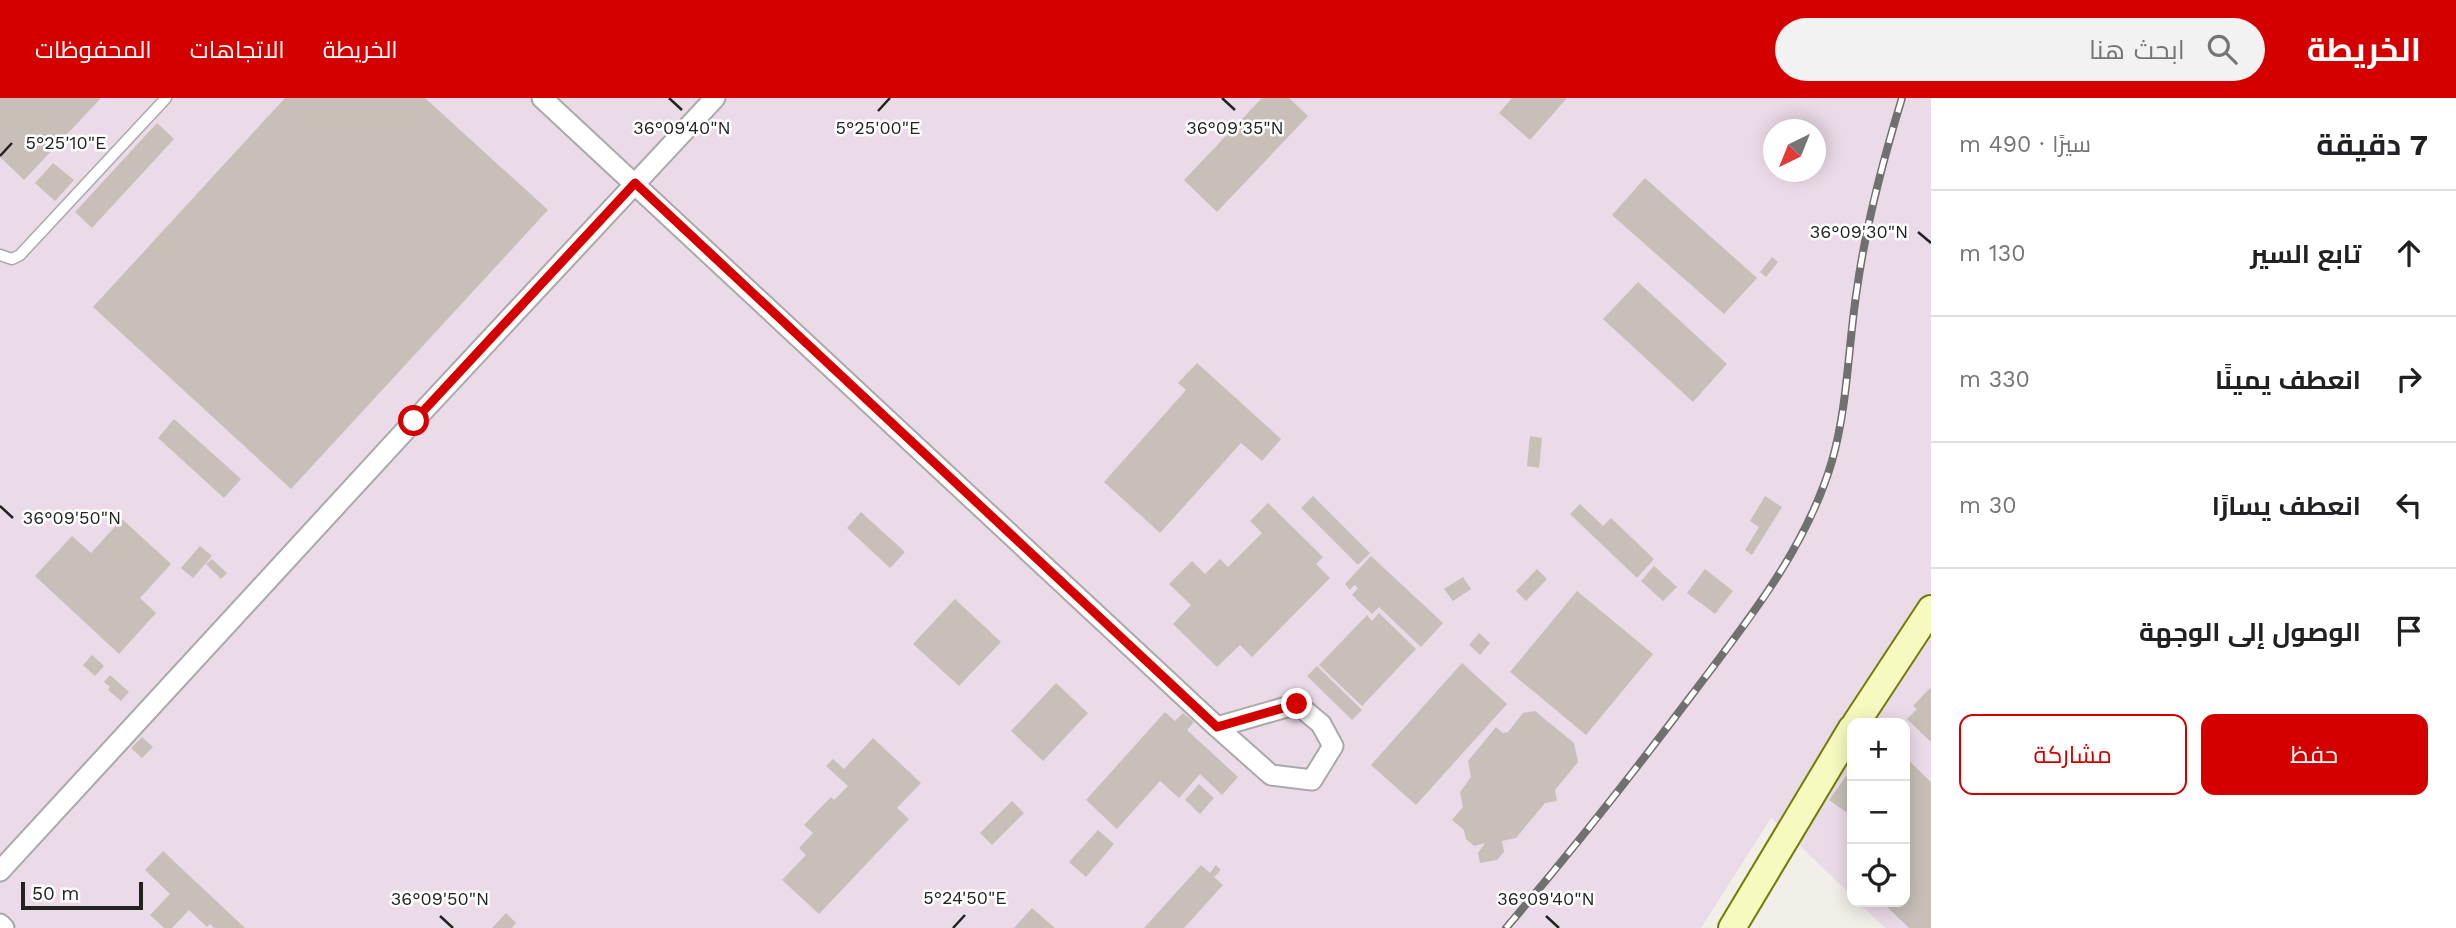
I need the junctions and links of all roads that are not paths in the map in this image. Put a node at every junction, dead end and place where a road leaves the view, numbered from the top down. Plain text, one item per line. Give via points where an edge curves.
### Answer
1 (166, 98) edge
2 (542, 98) edge
3 (715, 98) edge
4 (635, 183) junction
5 (0, 255) edge
6 (1931, 609) edge
7 (1859, 718) edge
8 (1217, 727) junction
9 (1847, 736) edge
10 (0, 871) edge
11 (0, 924) edge
12 (4, 928) edge
13 (1732, 928) edge

1 - 5 lane via 20,255 12,259
2 - 4 street
3 - 4 street
4 - 8 street
4 - 10 street
6 - 7 street
8 - 8 street via 1297,704 1321,724 1333,746 1312,780 1270,775
9 - 13 street
11 - 12 street

